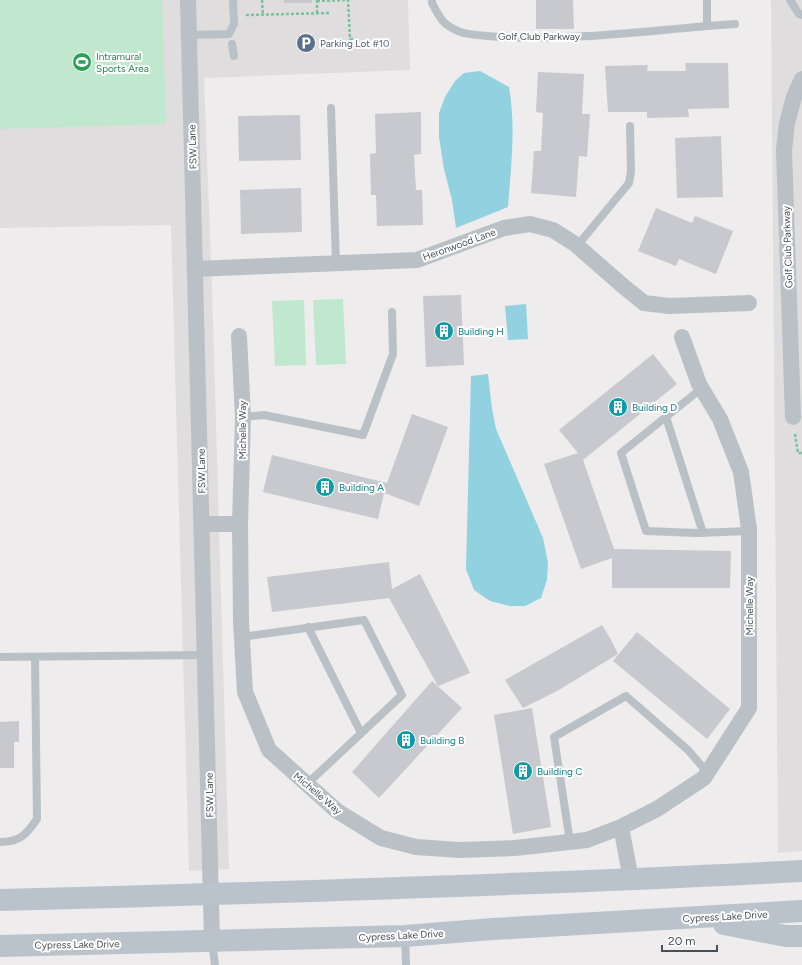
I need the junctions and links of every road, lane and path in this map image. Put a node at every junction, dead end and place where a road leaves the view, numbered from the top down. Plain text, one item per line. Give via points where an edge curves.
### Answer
1 (188, 0) edge
2 (233, 0) edge
3 (262, 0) edge
4 (317, 0) edge
5 (432, 0) edge
6 (707, 0) edge
7 (790, 0) edge
8 (330, 13) dead end
9 (317, 14) junction
10 (233, 15) junction
11 (263, 15) junction
12 (802, 15) edge
13 (735, 24) dead end
14 (707, 26) junction
15 (189, 35) junction
16 (359, 39) dead end
17 (232, 44) dead end
18 (234, 56) dead end
19 (802, 79) edge
20 (331, 108) dead end
21 (630, 126) dead end
22 (577, 246) junction
23 (336, 264) junction
24 (195, 269) junction
25 (749, 304) dead end
26 (392, 312) dead end
27 (239, 336) dead end
28 (682, 337) dead end
29 (702, 388) junction
30 (243, 417) junction
31 (666, 417) junction
32 (793, 417) joint
33 (802, 453) edge
34 (202, 524) junction
35 (240, 524) junction
36 (749, 530) junction
37 (703, 533) junction
38 (308, 627) junction
39 (242, 637) junction
40 (205, 655) junction
41 (0, 657) edge
42 (35, 657) junction
43 (361, 734) junction
44 (707, 772) junction
45 (307, 784) junction
46 (621, 828) junction
47 (0, 842) edge
48 (570, 842) junction
49 (802, 871) edge
50 (631, 879) junction
51 (211, 895) junction
52 (0, 900) edge
53 (802, 911) edge
54 (692, 918) junction
55 (405, 936) junction
56 (802, 936) edge
57 (212, 941) junction
58 (0, 946) edge
59 (215, 965) edge
60 (406, 965) edge

1 - 15 street, FSW Lane
2 - 10 lane
3 - 11 path
4 - 9 path
4 - 16 path via 348,0 350,39
5 - 14 lane, Golf Club Parkway via 443,23 459,32 483,36 599,36
6 - 14 lane
7 - 12 lane
8 - 9 path
9 - 11 path
10 - 11 path
10 - 15 lane via 234,24 228,34
13 - 14 lane, Golf Club Parkway
15 - 24 street, FSW Lane
17 - 18 lane
19 - 32 street, Golf Club Parkway via 787,123 784,150
20 - 23 lane
21 - 22 lane via 629,183
22 - 23 street, Heronwood Lane via 553,230 530,224 504,228 416,260
22 - 25 street, Heronwood Lane via 644,303 669,306
23 - 24 street, Heronwood Lane
24 - 34 street, FSW Lane
26 - 30 lane via 393,354 363,435 264,415
27 - 30 street, Michelle Way
28 - 29 street, Michelle Way
29 - 31 lane
29 - 36 street, Michelle Way via 720,419 741,472
30 - 35 street, Michelle Way
31 - 37 lane
31 - 37 lane via 621,453 646,531
32 - 33 path via 798,453
34 - 35 street
34 - 40 street, FSW Lane
35 - 39 street, Michelle Way
36 - 37 lane
36 - 44 street, Michelle Way via 749,708
38 - 39 lane
38 - 43 lane
38 - 43 lane via 364,620 402,695
39 - 45 street, Michelle Way via 245,692 269,750
40 - 42 lane
40 - 51 street, FSW Lane
41 - 42 lane
42 - 47 lane via 37,819 28,832 12,842
43 - 45 lane
44 - 46 street, Michelle Way via 704,778
44 - 48 lane via 688,750 626,696 554,737
45 - 48 street, Michelle Way via 337,811 381,838 416,847 460,850
46 - 48 street, Michelle Way via 587,840
46 - 50 street
49 - 50 main road
50 - 51 main road
51 - 52 main road
51 - 57 street, FSW Lane
53 - 54 main road, Cypress Lake Drive
54 - 55 main road, Cypress Lake Drive
54 - 56 main road via 786,936
55 - 57 main road, Cypress Lake Drive
55 - 60 lane
57 - 58 main road, Cypress Lake Drive
57 - 59 lane

